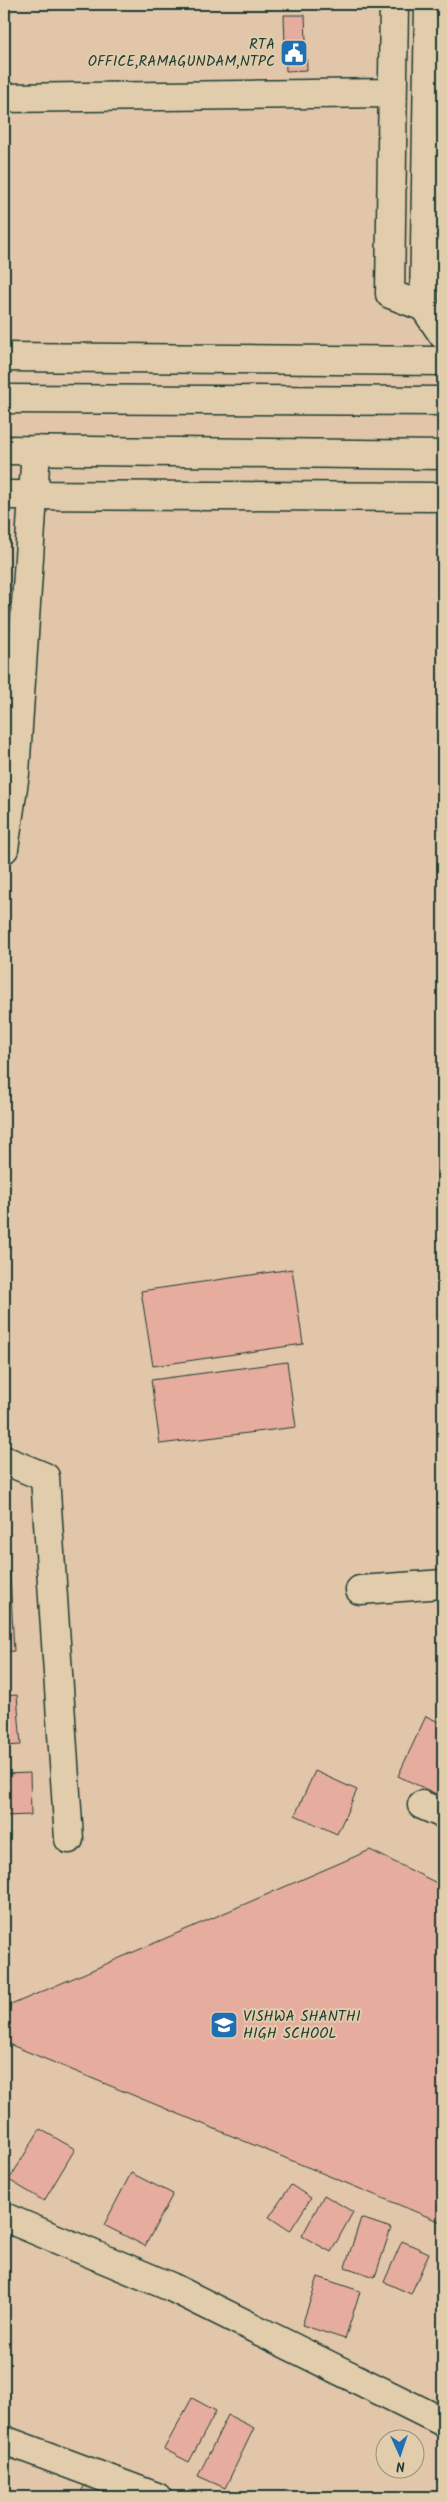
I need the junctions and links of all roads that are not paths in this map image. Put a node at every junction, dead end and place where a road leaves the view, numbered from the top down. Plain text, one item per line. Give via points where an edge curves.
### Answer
1 (394, 4) edge
2 (429, 4) edge
3 (392, 93) junction
4 (4, 98) edge
5 (424, 307) junction
6 (443, 335) edge
7 (4, 357) edge
8 (443, 361) edge
9 (4, 399) edge
10 (443, 401) edge
11 (4, 450) edge
12 (36, 450) junction
13 (443, 455) edge
14 (4, 495) edge
15 (33, 496) junction
16 (443, 497) edge
17 (4, 849) edge
18 (4, 1460) edge
19 (443, 1584) edge
20 (360, 1590) dead end
21 (69, 1839) dead end
22 (4, 2217) edge
23 (443, 2422) edge
24 (4, 2440) edge
25 (157, 2497) edge

1 - 3 main road
2 - 5 main road
3 - 4 main road
3 - 5 main road via 390,294
5 - 6 main road
7 - 8 main road
9 - 10 main road
11 - 12 main road
12 - 13 main road
12 - 15 main road
14 - 15 main road
15 - 16 main road
15 - 17 main road via 15,773
18 - 21 main road via 45,1477
19 - 20 main road
22 - 23 main road via 171,2287
24 - 25 main road

